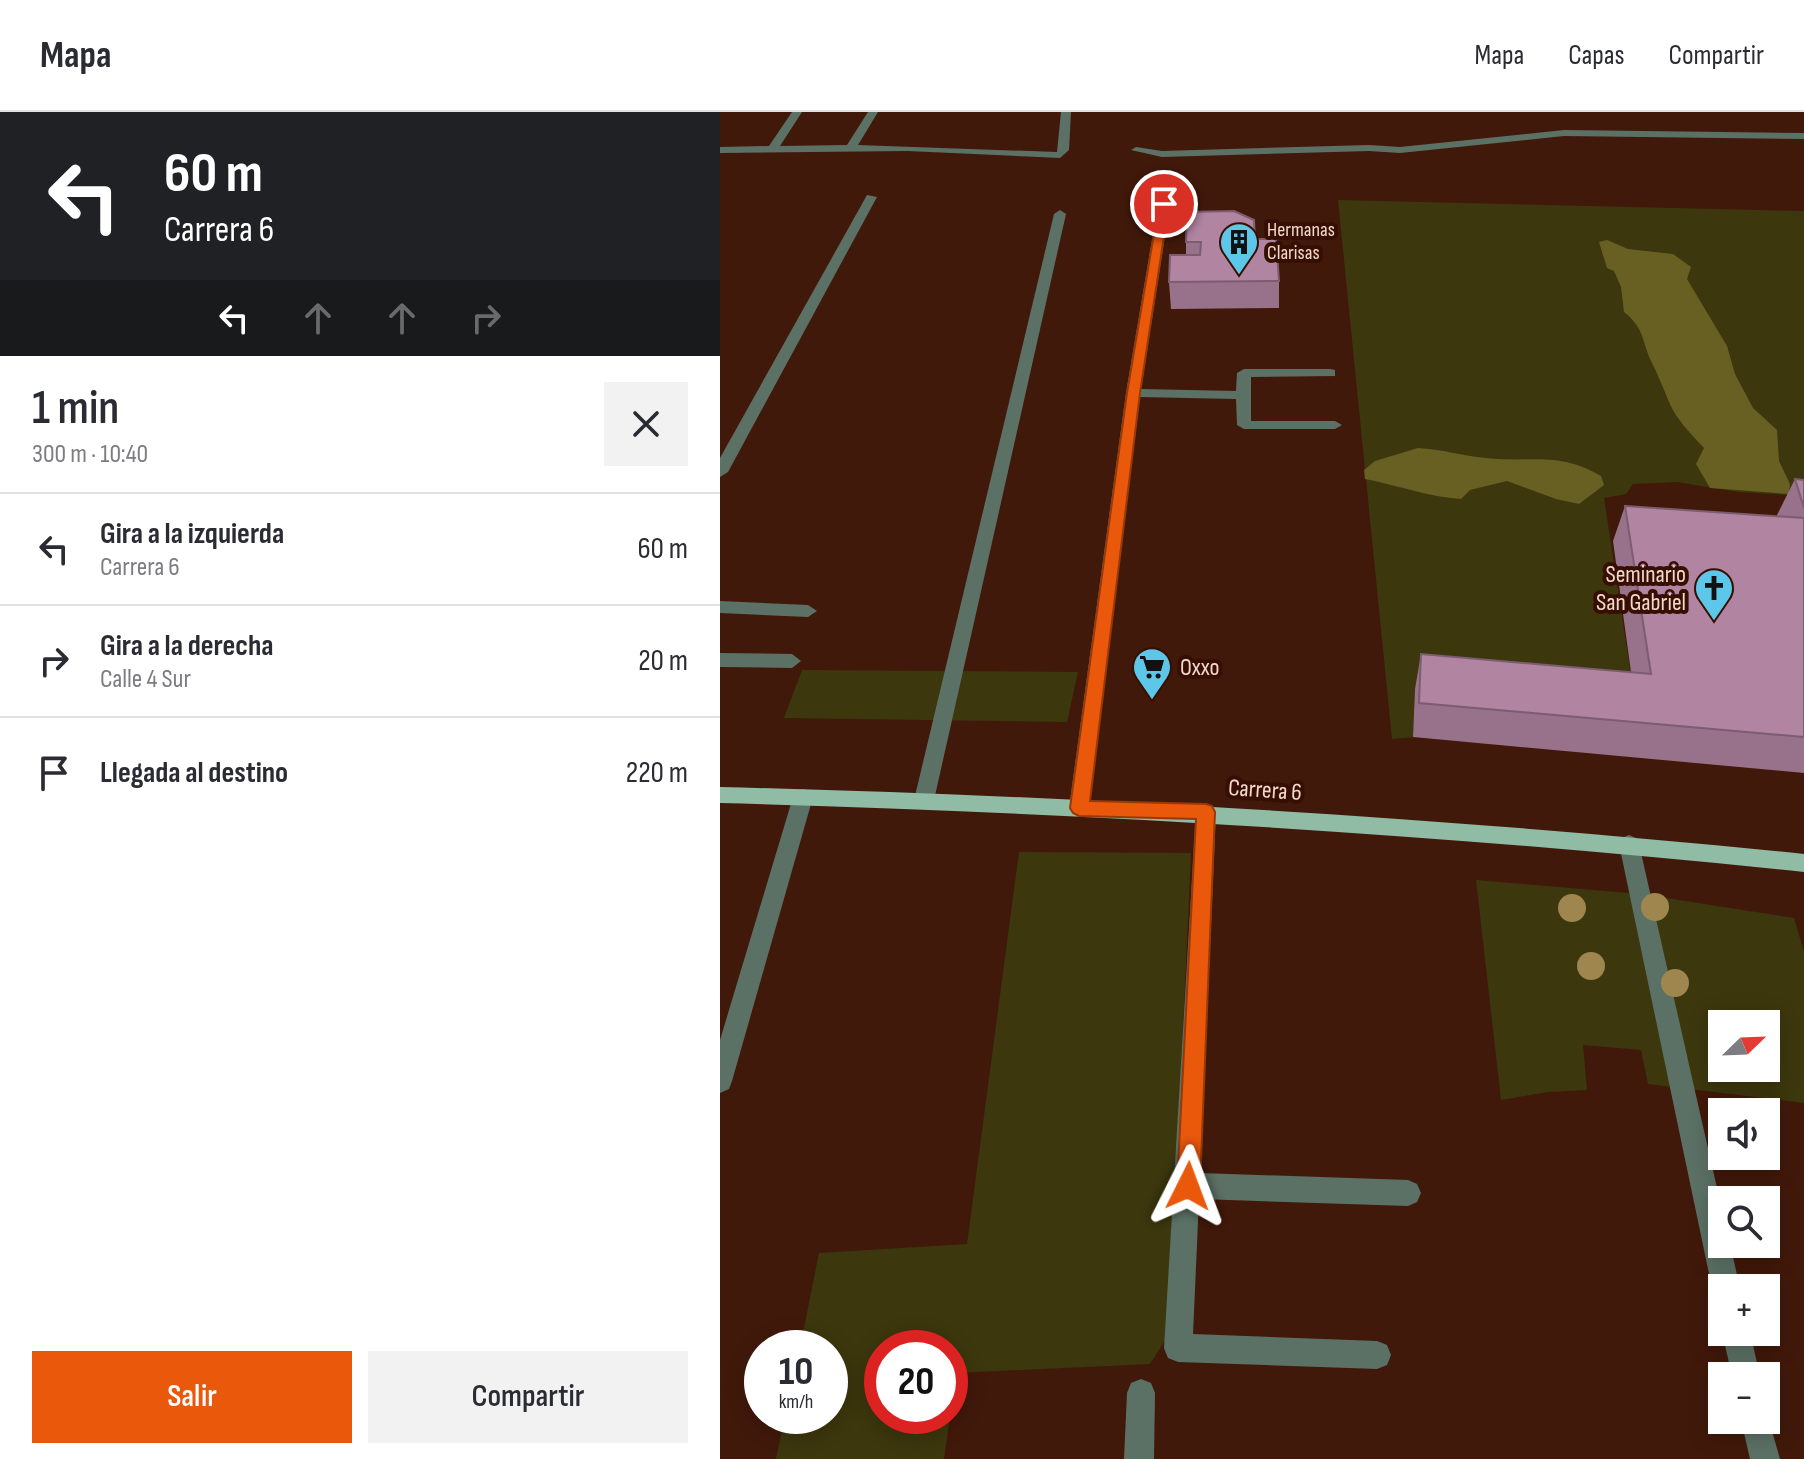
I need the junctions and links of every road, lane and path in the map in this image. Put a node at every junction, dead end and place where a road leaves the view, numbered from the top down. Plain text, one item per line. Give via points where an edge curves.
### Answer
1 (797, 112) edge
2 (873, 112) edge
3 (1066, 112) edge
4 (1804, 136) edge
5 (773, 148) junction
6 (851, 148) junction
7 (720, 150) edge
8 (1136, 150) dead end
9 (871, 197) dead end
10 (1164, 204) dead end
11 (1060, 214) dead end
12 (1330, 373) dead end
13 (1133, 393) junction
14 (1243, 395) junction
15 (1335, 425) dead end
16 (720, 472) edge
17 (720, 607) edge
18 (808, 611) dead end
19 (720, 660) edge
20 (792, 661) dead end
21 (720, 795) edge
22 (803, 797) junction
23 (924, 800) junction
24 (1079, 808) junction
25 (1206, 812) junction
26 (1629, 844) junction
27 (1804, 863) edge
28 (720, 1081) edge
29 (1188, 1186) junction
30 (1408, 1193) dead end
31 (1723, 1274) edge
32 (1377, 1355) dead end
33 (1141, 1393) dead end
34 (1759, 1434) edge
35 (1139, 1459) edge
36 (1765, 1459) edge

1 - 5 street
2 - 6 street
3 - 6 street via 1060,155
4 - 8 street via 1564,133 1400,150
5 - 6 street
5 - 7 street
9 - 16 street
10 - 13 street
11 - 23 street
12 - 14 street via 1244,373
13 - 14 street
13 - 24 street
14 - 15 street via 1244,425
17 - 18 street
19 - 20 street
21 - 22 main road, Carrera 6
22 - 23 main road, Carrera 6
22 - 28 street
23 - 24 main road, Carrera 6
24 - 25 main road, Carrera 6
25 - 26 main road, Carrera 6
25 - 29 street
26 - 27 main road, Carrera 6
26 - 31 street
29 - 30 street
29 - 32 street via 1178,1348
33 - 35 street
34 - 36 street

